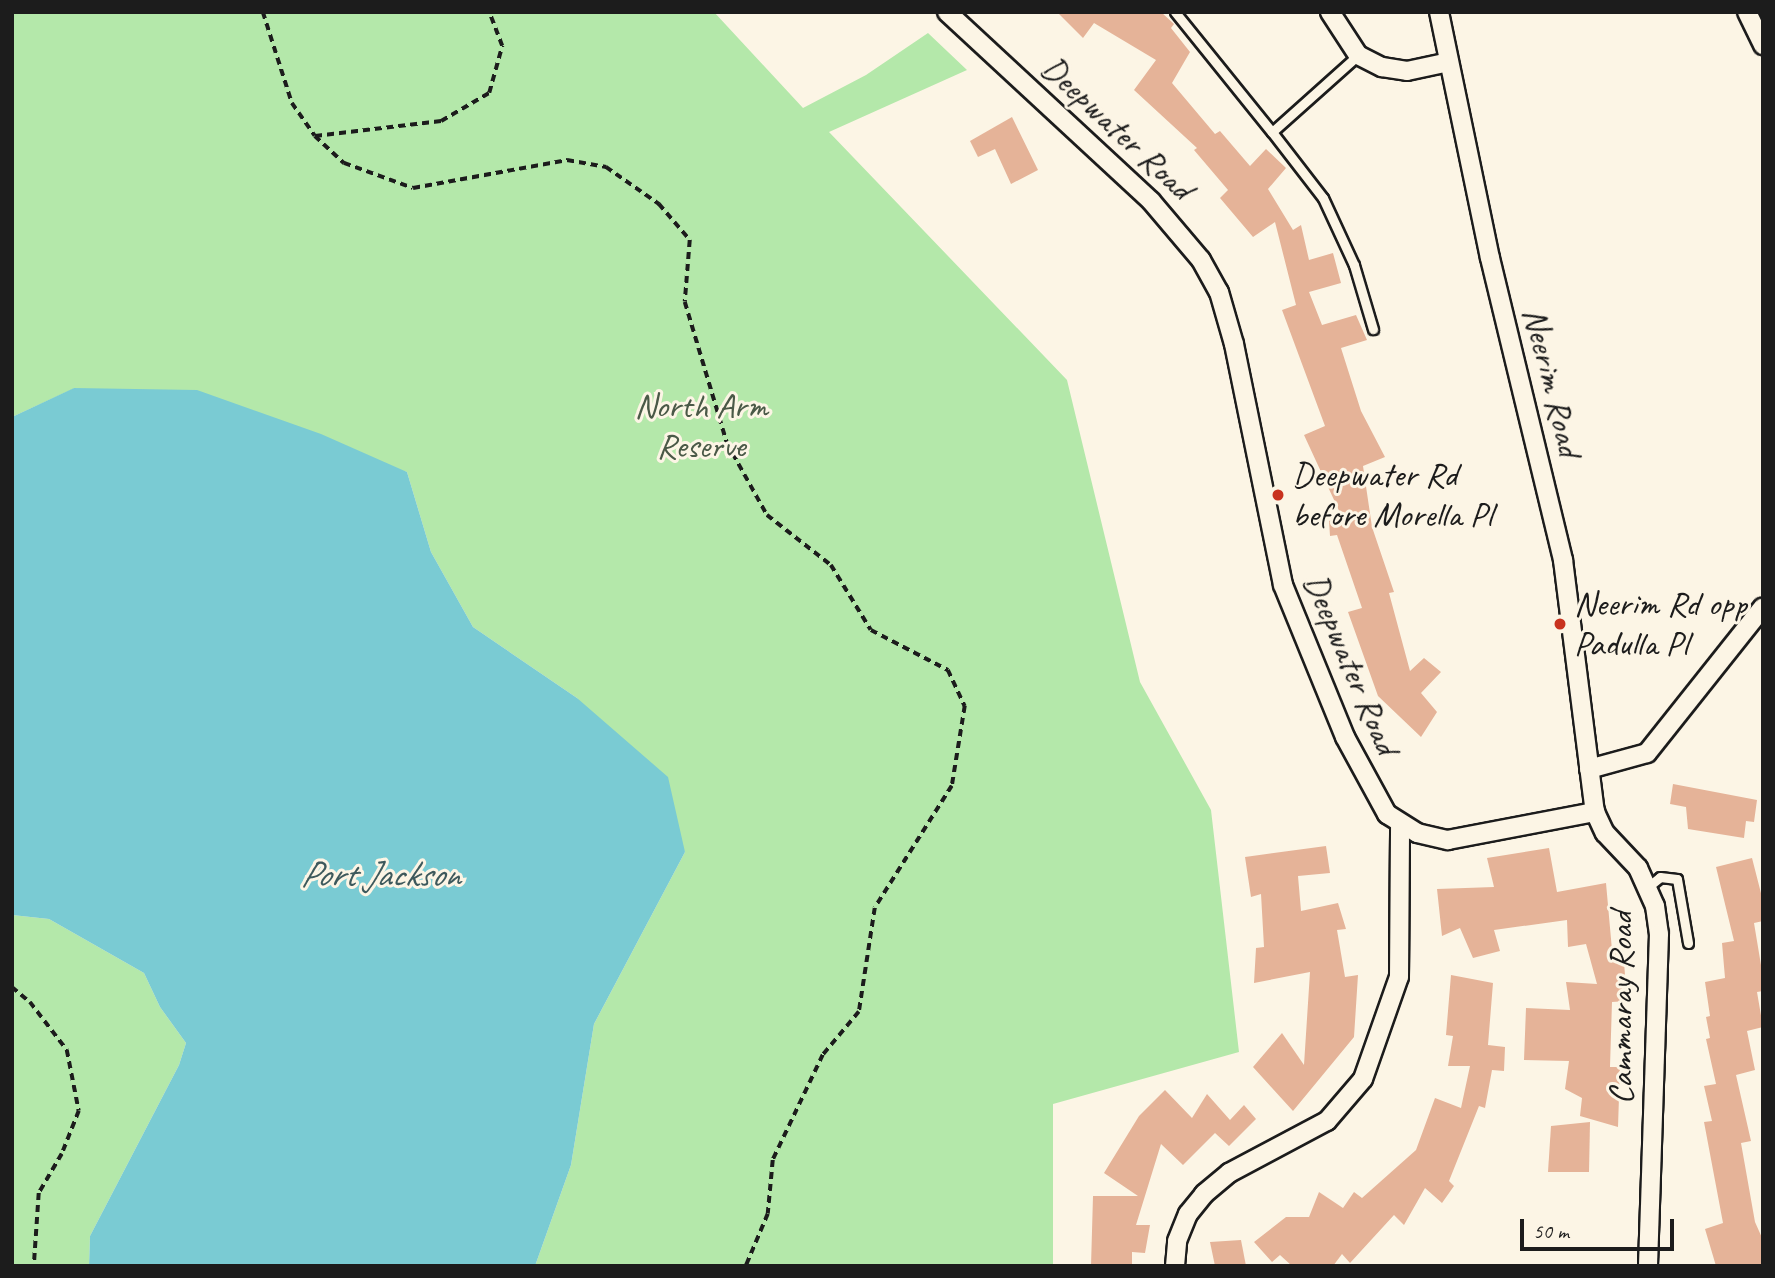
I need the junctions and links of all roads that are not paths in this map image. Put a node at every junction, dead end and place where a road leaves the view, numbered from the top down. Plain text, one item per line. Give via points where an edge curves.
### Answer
1 (947, 12) edge
2 (1175, 12) edge
3 (1330, 12) edge
4 (1439, 12) edge
5 (1747, 12) edge
6 (1763, 45) edge
7 (1358, 55) junction
8 (1449, 62) junction
9 (1272, 132) junction
10 (1373, 329) dead end
11 (1763, 607) edge
12 (1589, 769) junction
13 (1595, 811) junction
14 (1400, 823) junction
15 (1649, 886) junction
16 (1688, 943) dead end
17 (1175, 1266) edge
18 (1648, 1266) edge

1 - 14 street, Deepwater Road via 1151,201 1202,260 1219,292 1234,344 1283,585 1368,785 1387,814
2 - 9 lane
3 - 7 street
4 - 8 street, Neerim Road
5 - 6 street
7 - 8 street via 1382,68 1406,71
7 - 9 lane
8 - 12 street, Neerim Road via 1490,258 1560,549
9 - 10 lane via 1323,198 1354,265
11 - 12 street via 1647,753
12 - 13 street, Cammaray Road
13 - 14 street, Deepwater Road via 1466,839 1432,838
13 - 15 street, Cammaray Road via 1605,833
14 - 17 street via 1399,977 1363,1079 1327,1121 1229,1173 1204,1194 1188,1214 1177,1241
15 - 16 lane via 1660,877 1677,879
15 - 18 street, Cammaray Road via 1659,934

